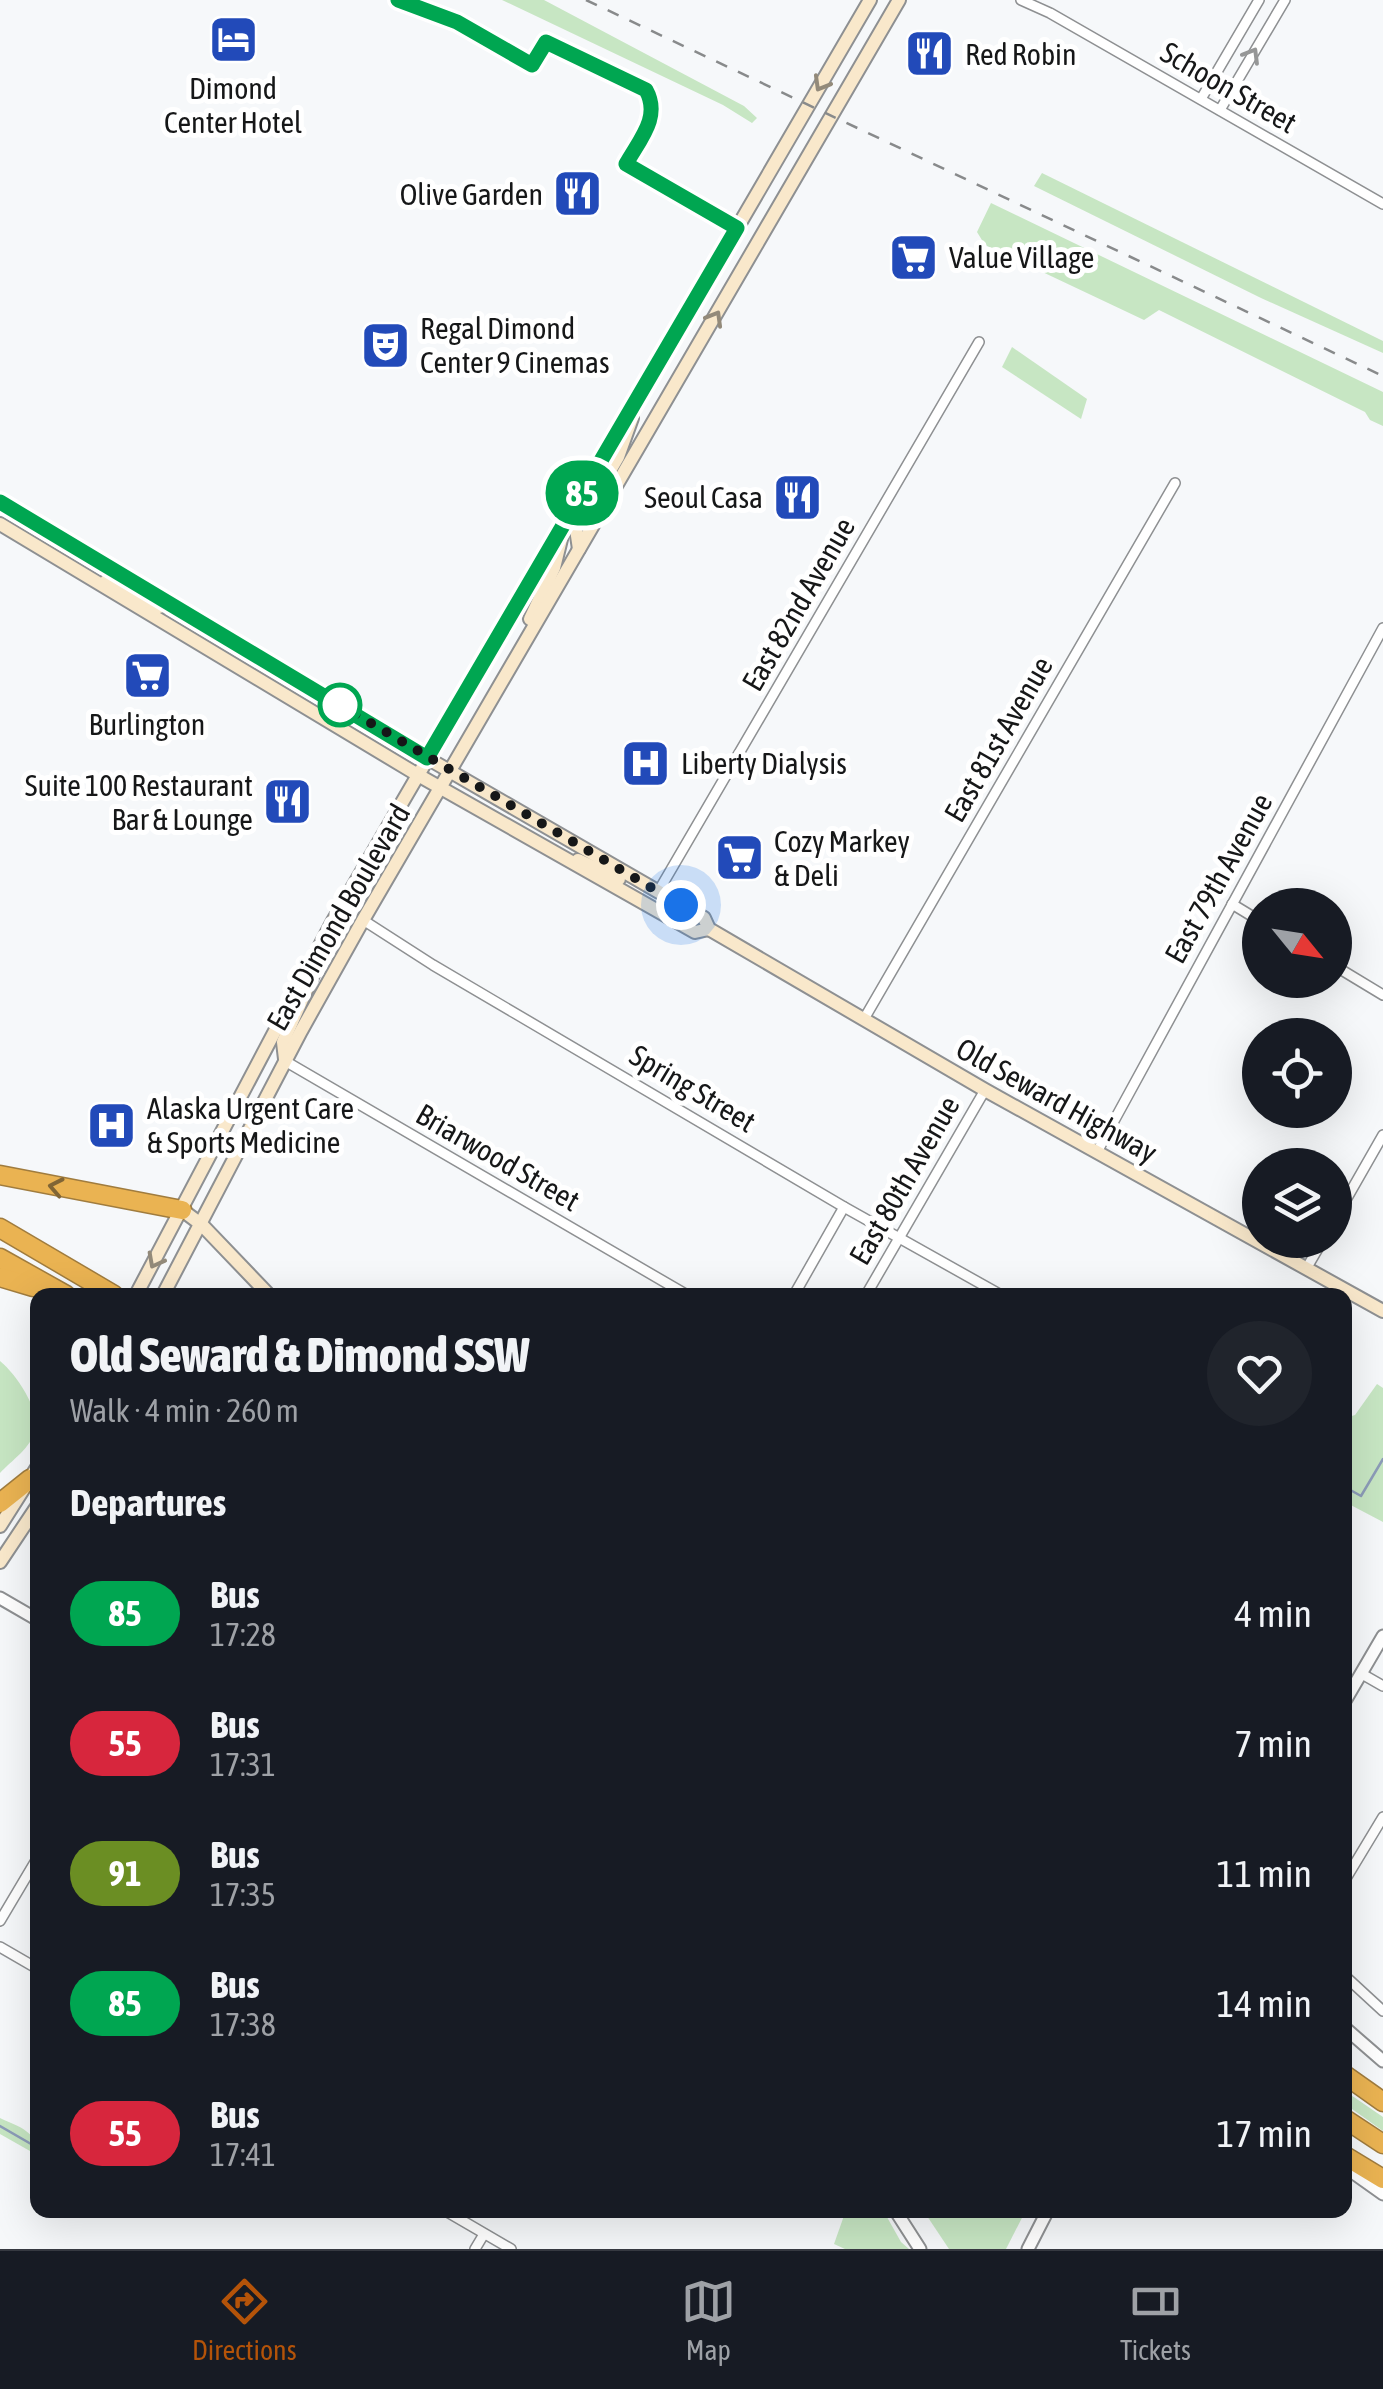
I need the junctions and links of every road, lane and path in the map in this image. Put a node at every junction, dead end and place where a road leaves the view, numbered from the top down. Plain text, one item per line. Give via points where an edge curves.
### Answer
1 (870, 0) edge
2 (900, 0) edge
3 (1022, 0) edge
4 (1057, 0) edge
5 (1260, 0) edge
6 (1285, 0) edge
7 (1050, 12) junction
8 (1201, 100) junction
9 (1220, 110) junction
10 (1383, 204) edge
11 (737, 228) junction
12 (760, 242) junction
13 (979, 342) dead end
14 (638, 396) junction
15 (1175, 483) dead end
16 (0, 502) edge
17 (0, 524) edge
18 (564, 524) junction
19 (579, 550) junction
20 (76, 570) junction
21 (170, 604) junction
22 (1383, 628) edge
23 (510, 668) junction
24 (427, 758) junction
25 (450, 772) junction
26 (418, 775) junction
27 (440, 788) junction
28 (548, 850) junction
29 (658, 892) junction
30 (1232, 904) junction
31 (1242, 910) edge
32 (363, 920) junction
33 (709, 929) junction
34 (326, 935) junction
35 (1352, 976) edge
36 (1383, 995) edge
37 (864, 1019) junction
38 (285, 1062) junction
39 (985, 1090) junction
40 (1383, 1135) edge
41 (1097, 1152) junction
42 (0, 1175) edge
43 (1352, 1189) edge
44 (844, 1207) junction
45 (182, 1210) junction
46 (202, 1225) junction
47 (0, 1228) edge
48 (902, 1238) junction
49 (0, 1258) edge
50 (1312, 1258) edge
51 (1306, 1269) junction
52 (0, 1277) edge
53 (34, 1288) edge
54 (54, 1288) edge
55 (102, 1288) edge
56 (140, 1288) edge
57 (167, 1288) edge
58 (262, 1288) edge
59 (674, 1288) edge
60 (798, 1288) edge
61 (870, 1288) edge
62 (989, 1288) edge
63 (1341, 1288) edge
64 (1352, 1294) edge
65 (1383, 1311) edge
66 (30, 1477) edge
67 (30, 1479) edge
68 (0, 1503) edge
69 (30, 1517) edge
70 (0, 1526) edge
71 (0, 1562) edge
72 (0, 1598) edge
73 (30, 1615) edge
74 (1383, 1636) edge
75 (1362, 1674) junction
76 (1383, 1686) edge
77 (1352, 1690) edge
78 (1383, 1817) edge
79 (1352, 1868) edge
80 (30, 1870) edge
81 (0, 1921) edge
82 (0, 1947) edge
83 (30, 1964) edge
84 (1352, 1983) edge
85 (1383, 2012) edge
86 (1352, 2034) edge
87 (1383, 2060) edge
88 (1352, 2080) edge
89 (1383, 2102) edge
90 (1352, 2124) edge
91 (1383, 2144) edge
92 (1352, 2160) edge
93 (1352, 2172) edge
94 (1383, 2179) edge
95 (1383, 2194) edge
96 (457, 2218) edge
97 (900, 2218) edge
98 (1047, 2218) edge
99 (484, 2234) junction
100 (475, 2249) edge
101 (511, 2249) edge
102 (920, 2249) edge
103 (1028, 2249) edge

1 -> 11 main road, East Dimond Boulevard
2 - 12 main road, East Dimond Boulevard
3 - 7 street, Schoon Street
4 - 7 street
5 - 8 street
9 -> 6 street
7 - 8 street, Schoon Street
8 - 9 street, Schoon Street
9 - 10 street, Schoon Street
11 - 12 main road
11 - 14 main road, East Dimond Boulevard
19 -> 12 main road, East Dimond Boulevard
13 - 29 street, East 82nd Avenue
14 - 18 main road, East Dimond Boulevard
14 - 19 main road via 618,457 576,529
15 - 37 street, East 81st Avenue
16 - 21 main road, Old Seward Highway
17 - 20 main road, Old Seward Highway
18 - 23 main road via 554,568
18 - 24 main road, East Dimond Boulevard
19 - 23 main road, East Dimond Boulevard
20 - 21 main road via 156,606
20 - 26 main road, Old Seward Highway
21 - 24 main road, Old Seward Highway
22 - 30 street, East 79th Avenue
23 - 25 main road, East Dimond Boulevard
24 - 25 main road, Old Seward Highway
24 - 26 main road, East Dimond Boulevard
25 - 27 main road, East Dimond Boulevard
25 - 29 main road, Old Seward Highway
26 - 27 main road, Old Seward Highway
26 - 34 main road, East Dimond Boulevard
27 - 28 main road, Old Seward Highway
27 - 32 main road, East Dimond Boulevard
28 - 29 main road via 640,891
28 - 33 main road, Old Seward Highway via 695,932
29 - 33 main road, Old Seward Highway via 704,918
30 - 31 street
30 - 41 street, East 79th Avenue
32 - 38 main road, East Dimond Boulevard
32 - 44 street, Spring Street
33 - 37 main road, Old Seward Highway
34 - 38 main road via 282,1042
34 - 45 main road, East Dimond Boulevard
35 - 36 street
37 - 39 main road, Old Seward Highway
38 - 46 main road, East Dimond Boulevard
38 - 59 street, Briarwood Street
39 - 41 main road, Old Seward Highway
39 - 48 street, East 80th Avenue
40 - 43 street
41 - 51 main road, Old Seward Highway
45 -> 42 highway
44 - 48 street, Spring Street
44 - 60 street
45 - 46 main road
45 -> 56 main road, East Dimond Boulevard
46 - 57 main road, East Dimond Boulevard
46 - 58 main road
47 - 55 highway
48 - 61 street, East 80th Avenue
48 - 62 street, Spring Street
49 - 54 highway
50 - 51 street
51 - 63 main road, Old Seward Highway
52 - 53 highway
64 - 65 main road, Old Seward Highway
66 - 68 highway
67 - 70 main road
69 - 71 main road
72 - 73 street
74 - 75 street
75 - 76 street
75 - 77 street
78 - 79 street
80 - 81 street
82 - 83 street
84 - 85 street
86 - 87 street
88 - 89 highway
90 - 91 highway
92 - 94 highway
93 - 95 street
96 - 99 street
97 - 102 street
98 - 103 street
99 - 100 street
99 - 101 street

